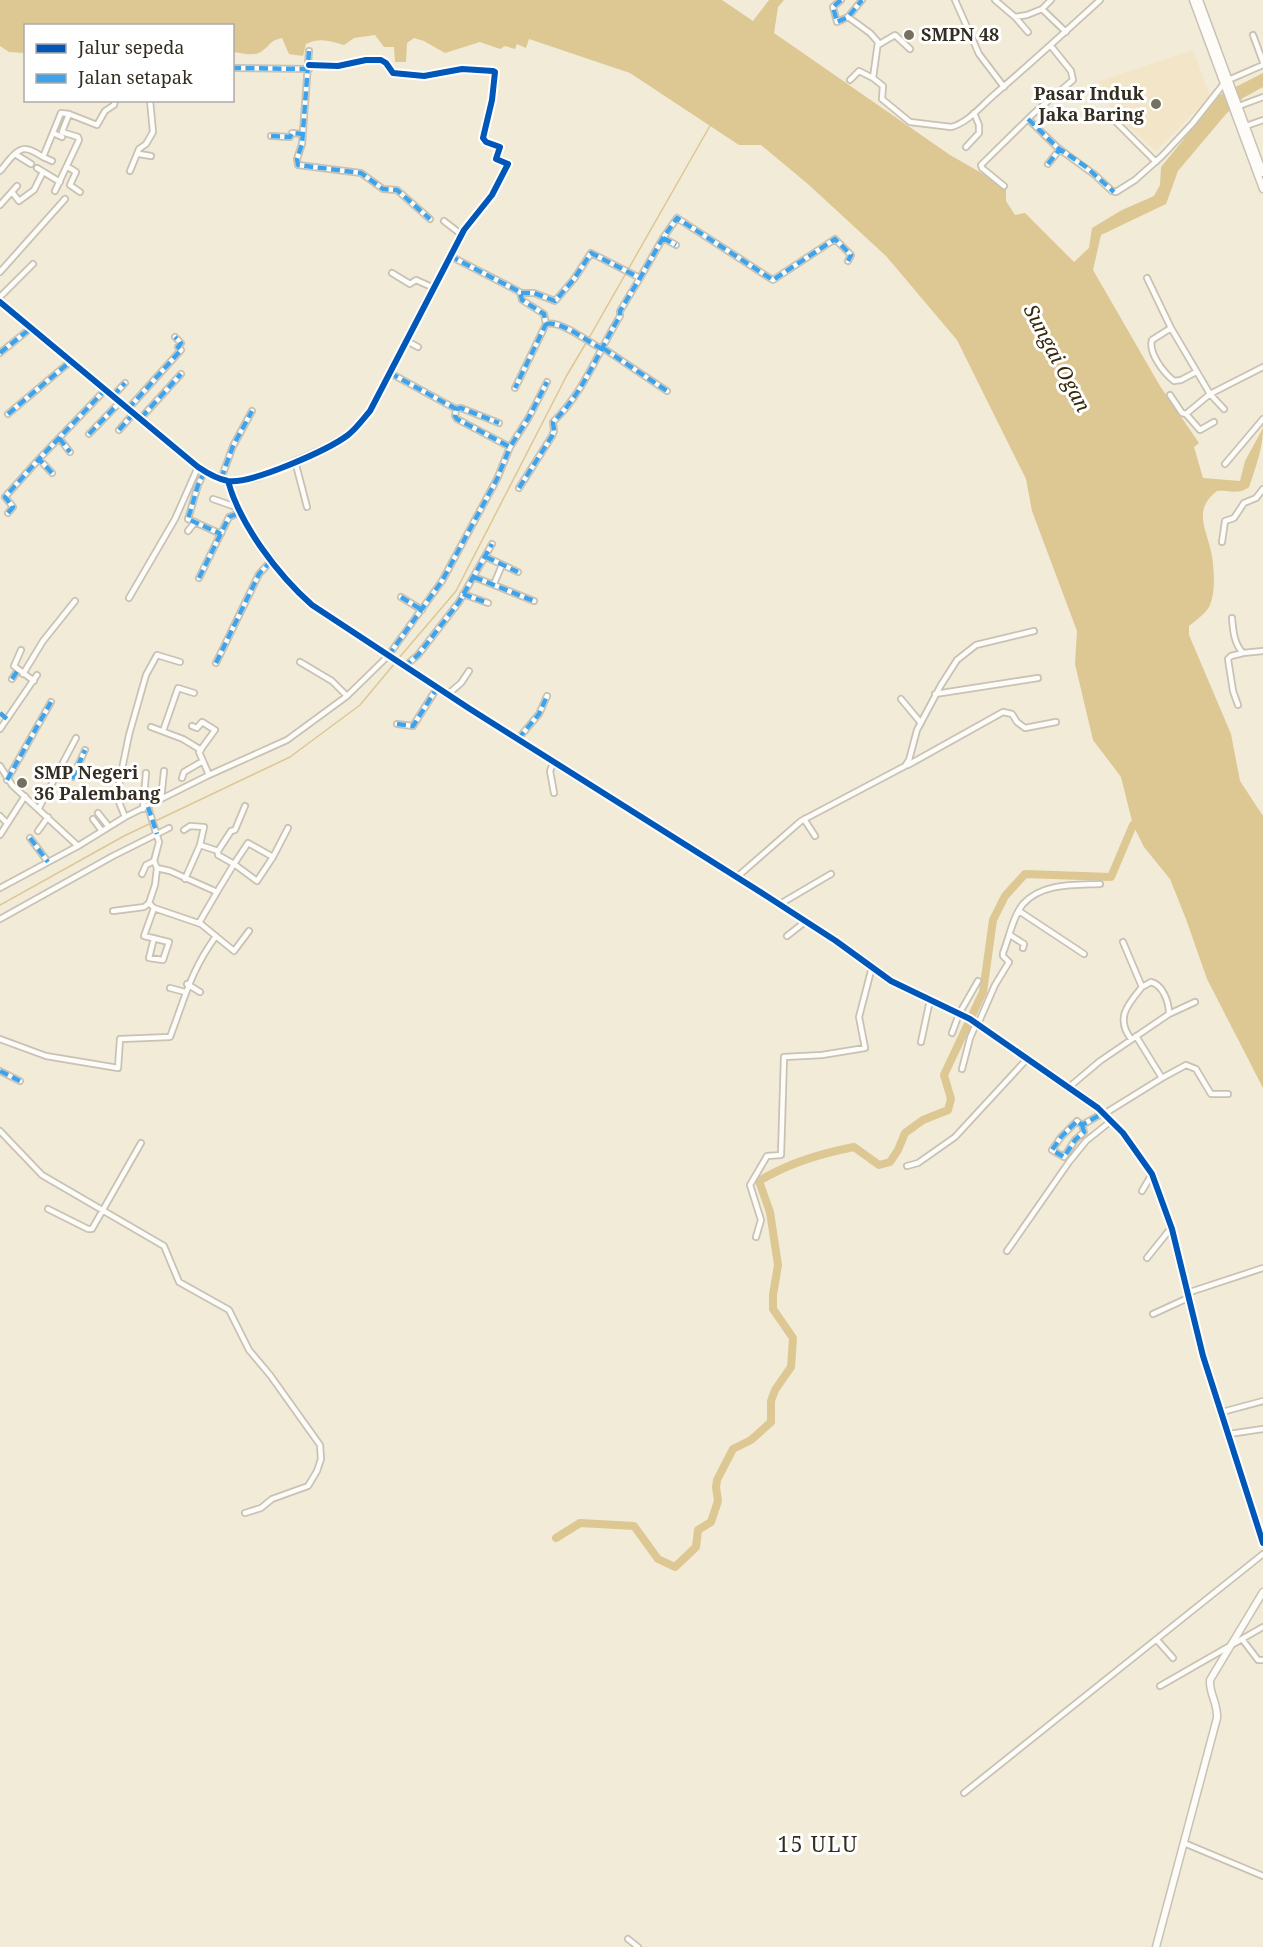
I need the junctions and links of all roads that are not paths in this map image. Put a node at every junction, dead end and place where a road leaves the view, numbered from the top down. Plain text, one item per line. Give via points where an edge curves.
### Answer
1 (841, 0) edge
2 (862, 0) edge
3 (955, 0) edge
4 (996, 0) edge
5 (1051, 0) edge
6 (1089, 0) edge
7 (1100, 0) edge
8 (1192, 0) edge
9 (1199, 0) edge
10 (1094, 5) junction
11 (1042, 9) junction
12 (848, 17) junction
13 (1015, 17) junction
14 (1028, 32) dead end
15 (1066, 32) junction
16 (1253, 35) dead end
17 (878, 45) junction
18 (1051, 46) junction
19 (910, 50) dead end
20 (309, 51) dead end
21 (1263, 64) edge
22 (309, 67) junction
23 (234, 68) edge
24 (873, 78) junction
25 (850, 80) dead end
26 (1226, 81) junction
27 (1004, 87) junction
28 (1263, 97) edge
29 (115, 102) edge
30 (150, 102) edge
31 (1237, 106) junction
32 (974, 113) junction
33 (69, 114) junction
34 (1108, 114) dead end
35 (1028, 120) junction
36 (1263, 120) edge
37 (1246, 126) junction
38 (53, 134) junction
39 (303, 134) junction
40 (271, 136) dead end
41 (62, 137) dead end
42 (966, 147) dead end
43 (1060, 149) junction
44 (15, 154) junction
45 (139, 154) junction
46 (151, 156) dead end
47 (43, 157) junction
48 (52, 161) dead end
49 (1156, 162) junction
50 (31, 164) dead end
51 (1048, 164) dead end
52 (68, 167) junction
53 (37, 168) dead end
54 (0, 171) edge
55 (130, 171) dead end
56 (43, 172) junction
57 (1263, 173) edge
58 (60, 182) junction
59 (17, 186) dead end
60 (1004, 186) dead end
61 (1263, 189) edge
62 (55, 190) dead end
63 (12, 192) junction
64 (80, 192) dead end
65 (65, 199) dead end
66 (0, 205) edge
67 (430, 219) dead end
68 (444, 221) dead end
69 (462, 235) junction
70 (663, 238) junction
71 (676, 245) dead end
72 (450, 256) junction
73 (848, 261) dead end
74 (33, 264) dead end
75 (0, 272) edge
76 (392, 273) dead end
77 (638, 277) junction
78 (1147, 278) dead end
79 (434, 288) junction
80 (521, 293) junction
81 (0, 297) edge
82 (0, 302) edge
83 (546, 324) junction
84 (31, 328) junction
85 (1171, 328) junction
86 (175, 337) dead end
87 (407, 340) junction
88 (418, 347) dead end
89 (601, 348) junction
90 (0, 353) edge
91 (71, 362) junction
92 (1263, 367) edge
93 (1196, 372) junction
94 (390, 373) junction
95 (181, 374) dead end
96 (548, 382) dead end
97 (125, 383) dead end
98 (515, 388) dead end
99 (105, 390) junction
100 (667, 391) dead end
101 (1210, 393) junction
102 (1170, 395) dead end
103 (113, 396) junction
104 (120, 402) junction
105 (456, 409) junction
106 (1224, 409) dead end
107 (131, 411) junction
108 (252, 411) dead end
109 (8, 414) dead end
110 (1186, 414) junction
111 (141, 418) junction
112 (1263, 419) edge
113 (1214, 422) dead end
114 (499, 423) dead end
115 (119, 430) dead end
116 (89, 434) dead end
117 (59, 438) junction
118 (510, 447) junction
119 (70, 452) dead end
120 (39, 459) junction
121 (295, 462) junction
122 (1224, 464) dead end
123 (202, 469) junction
124 (52, 473) dead end
125 (224, 480) junction
126 (519, 488) dead end
127 (1263, 489) edge
128 (213, 499) dead end
129 (307, 507) dead end
130 (238, 510) junction
131 (8, 513) dead end
132 (195, 522) junction
133 (188, 531) dead end
134 (221, 534) junction
135 (1222, 542) dead end
136 (492, 544) dead end
137 (486, 557) junction
138 (272, 560) junction
139 (502, 565) junction
140 (518, 572) dead end
141 (474, 577) junction
142 (199, 578) dead end
143 (493, 584) junction
144 (489, 592) dead end
145 (463, 595) junction
146 (401, 597) dead end
147 (129, 598) dead end
148 (75, 601) dead end
149 (534, 601) dead end
150 (488, 603) dead end
151 (422, 610) junction
152 (1232, 618) dead end
153 (1034, 631) dead end
154 (21, 650) dead end
155 (1263, 651) edge
156 (1243, 653) junction
157 (390, 658) junction
158 (180, 662) dead end
159 (300, 662) dead end
160 (216, 663) dead end
161 (404, 667) junction
162 (469, 671) dead end
163 (20, 672) junction
164 (37, 675) dead end
165 (1038, 678) dead end
166 (12, 679) dead end
167 (34, 681) junction
168 (437, 688) junction
169 (194, 693) dead end
170 (935, 694) junction
171 (447, 695) junction
172 (346, 696) junction
173 (547, 696) dead end
174 (901, 699) dead end
175 (51, 702) dead end
176 (1238, 705) dead end
177 (0, 713) edge
178 (7, 719) junction
179 (1056, 722) dead end
180 (921, 723) junction
181 (397, 724) dead end
182 (192, 726) dead end
183 (152, 727) dead end
184 (0, 729) edge
185 (163, 731) junction
186 (76, 738) dead end
187 (518, 739) junction
188 (86, 750) dead end
189 (201, 750) junction
190 (554, 761) junction
191 (203, 762) junction
192 (0, 766) edge
193 (905, 766) junction
194 (164, 771) dead end
195 (59, 772) junction
196 (146, 772) dead end
197 (210, 775) junction
198 (182, 778) dead end
199 (7, 780) junction
200 (554, 793) dead end
201 (25, 796) junction
202 (161, 799) junction
203 (245, 806) dead end
204 (39, 808) junction
205 (145, 808) junction
206 (98, 813) dead end
207 (0, 816) edge
208 (48, 817) junction
209 (125, 817) junction
210 (93, 819) dead end
211 (804, 819) junction
212 (7, 823) junction
213 (109, 827) junction
214 (169, 828) dead end
215 (288, 828) dead end
216 (184, 830) dead end
217 (38, 831) dead end
218 (102, 831) junction
219 (156, 833) junction
220 (0, 835) edge
221 (815, 836) dead end
222 (30, 838) dead end
223 (200, 845) junction
224 (78, 846) junction
225 (218, 851) junction
226 (273, 857) junction
227 (154, 861) junction
228 (48, 862) junction
229 (234, 864) junction
230 (157, 868) junction
231 (142, 874) dead end
232 (831, 874) dead end
233 (737, 877) junction
234 (185, 879) junction
235 (1100, 884) dead end
236 (0, 888) edge
237 (217, 892) junction
238 (149, 903) junction
239 (780, 904) junction
240 (154, 908) junction
241 (113, 911) dead end
242 (1019, 911) junction
243 (0, 919) edge
244 (806, 921) junction
245 (199, 923) junction
246 (249, 931) dead end
247 (1010, 935) junction
248 (216, 936) junction
249 (787, 936) dead end
250 (154, 938) junction
251 (1123, 942) dead end
252 (1023, 948) dead end
253 (1084, 954) dead end
254 (872, 967) junction
255 (978, 981) dead end
256 (187, 984) junction
257 (1142, 987) junction
258 (170, 988) dead end
259 (185, 992) junction
260 (200, 992) dead end
261 (930, 1000) junction
262 (1195, 1002) dead end
263 (959, 1014) junction
264 (1169, 1014) junction
265 (973, 1021) junction
266 (952, 1033) dead end
267 (1133, 1038) junction
268 (0, 1040) edge
269 (921, 1042) dead end
270 (1027, 1059) junction
271 (962, 1068) dead end
272 (0, 1071) edge
273 (1161, 1078) junction
274 (20, 1081) dead end
275 (1068, 1088) junction
276 (1228, 1094) dead end
277 (1103, 1113) junction
278 (1111, 1121) junction
279 (1082, 1125) junction
280 (0, 1131) edge
281 (141, 1143) dead end
282 (907, 1166) dead end
283 (1152, 1174) junction
284 (1142, 1191) dead end
285 (48, 1209) dead end
286 (103, 1210) junction
287 (1171, 1227) junction
288 (756, 1237) dead end
289 (1008, 1251) dead end
290 (1147, 1258) dead end
291 (1263, 1268) edge
292 (1188, 1295) junction
293 (1153, 1314) dead end
294 (1263, 1401) edge
295 (1221, 1412) junction
296 (1263, 1429) edge
297 (1229, 1434) junction
298 (245, 1514) dead end
299 (1263, 1544) edge
300 (1263, 1554) edge
301 (1263, 1592) edge
302 (1263, 1627) edge
303 (1242, 1639) junction
304 (1158, 1641) junction
305 (1232, 1645) junction
306 (1173, 1658) dead end
307 (1263, 1660) edge
308 (1160, 1686) dead end
309 (964, 1793) dead end
310 (1184, 1843) junction
311 (1263, 1876) edge
312 (628, 1939) dead end
313 (638, 1947) edge
314 (1156, 1947) edge

1 - 12 street via 833,7 837,22
2 - 12 street
3 - 27 street via 979,54
4 - 13 street
5 - 11 street
6 - 10 street
7 - 10 street
8 - 26 street
9 - 26 street
10 - 15 street
11 - 13 street
11 - 15 street
12 - 17 street via 870,33
13 - 14 street
15 - 18 street
16 - 21 street
17 - 19 street via 895,35
17 - 24 street
18 - 27 street
18 - 35 street via 1073,79
20 - 22 street
21 - 26 street
22 - 23 street
22 - 39 street
22 - 69 street via 381,60 395,74 431,75 462,69 495,72 483,138 500,147 496,159 508,164 492,195
24 - 25 street via 860,71
24 - 32 street via 883,86 882,99 910,122 951,127
26 - 31 street
26 - 49 street
27 - 32 street
28 - 31 street
29 - 33 street via 97,125
30 - 45 street via 153,132
31 - 37 street
31 - 61 street
32 - 42 street via 978,135
33 - 38 street via 60,114
33 - 52 street via 62,132 79,140
34 - 49 street
35 - 43 street
35 - 60 street via 981,165
36 - 37 street
37 - 57 street
38 - 41 street
38 - 47 street
39 - 40 street
39 - 67 street via 297,156 299,166 357,172 383,189 396,190
43 - 49 street via 1114,192
43 - 51 street
44 - 47 street via 26,149
44 - 50 street
44 - 54 street
45 - 46 street
45 - 55 street
47 - 48 street
52 - 58 street
52 - 64 street via 76,172 71,186
53 - 56 street
56 - 58 street
56 - 63 street via 34,190 20,201
58 - 62 street
59 - 63 street
63 - 66 street
65 - 75 street
68 - 69 street
69 - 72 street
70 - 71 street
70 - 73 street via 678,218 774,280 834,240 851,255
70 - 77 street
72 - 79 street
72 - 80 street
74 - 81 street
76 - 79 street via 410,284 416,280
77 - 80 street via 590,253 555,302 531,292
77 - 89 street
78 - 85 street
79 - 87 street
80 - 83 street via 522,300 544,314
82 - 84 street
83 - 89 street via 552,323
83 - 98 street
84 - 90 street
84 - 91 street
85 - 93 street
85 - 93 street via 1152,340 1152,351 1174,381
86 - 107 street via 181,350
87 - 88 street
87 - 94 street
89 - 100 street
89 - 126 street via 579,391 553,422 552,436
91 - 99 street
91 - 109 street
92 - 101 street
93 - 101 street
94 - 105 street
94 - 121 street via 356,428 338,442
95 - 111 street
96 - 118 street
97 - 103 street
99 - 103 street
99 - 117 street
101 - 106 street
101 - 110 street
102 - 110 street
103 - 104 street
104 - 107 street
104 - 116 street
105 - 114 street
105 - 118 street via 457,419
107 - 111 street
107 - 115 street
108 - 125 street via 233,446
110 - 113 street via 1200,430
111 - 123 street
112 - 122 street
117 - 119 street
117 - 120 street
118 - 151 street via 442,581
120 - 124 street
120 - 131 street via 5,497 13,507
121 - 125 street via 256,478
121 - 129 street
123 - 125 street
123 - 132 street via 188,519
123 - 147 street
125 - 130 street
127 - 135 street via 1256,498 1244,503 1234,518 1225,521
128 - 130 street
130 - 134 street
130 - 138 street
132 - 133 street
132 - 134 street
134 - 142 street
136 - 137 street
137 - 139 street
137 - 141 street
138 - 157 street via 312,605
138 - 160 street via 259,574
139 - 140 street
139 - 143 street
141 - 143 street
141 - 145 street
143 - 144 street
143 - 149 street
145 - 150 street
145 - 161 street via 418,655
146 - 151 street
148 - 163 street
151 - 157 street
152 - 156 street via 1237,644
153 - 170 street via 976,645 965,652
154 - 163 street via 14,665
155 - 156 street
156 - 176 street via 1228,659
157 - 161 street
157 - 172 street
158 - 209 street via 156,655 147,675 117,794
159 - 172 street via 332,681
161 - 168 street
162 - 171 street
163 - 166 street
163 - 167 street
164 - 167 street
165 - 170 street
167 - 178 street
168 - 171 street
168 - 181 street via 414,729
169 - 185 street via 178,688
170 - 180 street
171 - 187 street
172 - 197 street via 287,740
173 - 187 street via 540,712
174 - 180 street
175 - 199 street
177 - 178 street
178 - 184 street
179 - 193 street via 1025,728 1012,714 1003,712
180 - 193 street
182 - 189 street via 197,728 202,722 215,730
183 - 185 street
185 - 189 street
186 - 195 street
187 - 190 street
188 - 195 street via 73,777
189 - 191 street
190 - 200 street via 550,771
190 - 233 street
191 - 197 street
191 - 198 street via 184,772
192 - 199 street
193 - 211 street
194 - 202 street
195 - 204 street
196 - 205 street
197 - 202 street
199 - 201 street
201 - 204 street
201 - 212 street
202 - 205 street
203 - 225 street via 235,830
204 - 208 street
205 - 209 street
205 - 219 street
206 - 213 street
207 - 212 street
208 - 217 street
208 - 224 street
209 - 213 street
210 - 218 street
211 - 221 street
211 - 233 street
212 - 220 street
213 - 218 street
214 - 219 street
215 - 226 street
216 - 223 street via 190,826 204,827
218 - 224 street
219 - 227 street via 159,842
219 - 243 street
222 - 228 street
223 - 225 street via 207,844
223 - 234 street
224 - 228 street
225 - 229 street via 218,855
226 - 229 street via 248,843
226 - 229 street via 257,881
227 - 230 street
227 - 231 street via 146,865
228 - 236 street
229 - 237 street
230 - 234 street
230 - 238 street
232 - 239 street
233 - 239 street
234 - 237 street
235 - 242 street via 1048,888
237 - 245 street
238 - 240 street
238 - 241 street
239 - 244 street
240 - 245 street
240 - 250 street via 144,936
242 - 247 street
242 - 253 street
244 - 249 street
244 - 254 street
245 - 248 street
246 - 248 street via 234,951
247 - 252 street via 1025,945
247 - 265 street via 1003,954 1009,962
248 - 256 street
250 - 250 street via 170,943 162,960 149,958
251 - 257 street
254 - 261 street
254 - 288 street via 859,1018 865,1047 784,1057 781,1155 765,1159 750,1186 762,1220
255 - 263 street
256 - 259 street
256 - 260 street
257 - 264 street via 1152,982 1158,984
257 - 267 street via 1126,1009 1123,1021 1125,1031
258 - 259 street
259 - 268 street via 170,1037 120,1039 118,1068 46,1056
261 - 263 street
261 - 269 street
262 - 264 street
263 - 265 street
263 - 266 street
264 - 267 street
265 - 270 street
265 - 271 street
267 - 273 street
267 - 275 street
270 - 275 street
270 - 282 street via 953,1138 918,1163
272 - 274 street
273 - 276 street via 1189,1065 1196,1069 1211,1094
273 - 277 street
275 - 277 street
277 - 278 street
277 - 279 street
278 - 283 street
278 - 289 street via 1068,1162
279 - 279 street via 1077,1122 1052,1150 1064,1157 1084,1132
280 - 286 street via 42,1175
281 - 286 street
283 - 284 street
283 - 287 street
285 - 286 street via 90,1230
286 - 298 street via 164,1246 180,1284 227,1309 247,1348 320,1445 321,1457 309,1485
287 - 290 street
287 - 292 street
291 - 292 street
292 - 293 street
292 - 295 street
294 - 295 street
295 - 297 street
296 - 297 street
297 - 299 street
300 - 304 street
301 - 305 street
302 - 303 street
303 - 305 street
303 - 307 street via 1258,1660
304 - 306 street
304 - 309 street
305 - 308 street
305 - 310 street via 1210,1680 1217,1714
310 - 311 street
310 - 314 street
312 - 313 street

